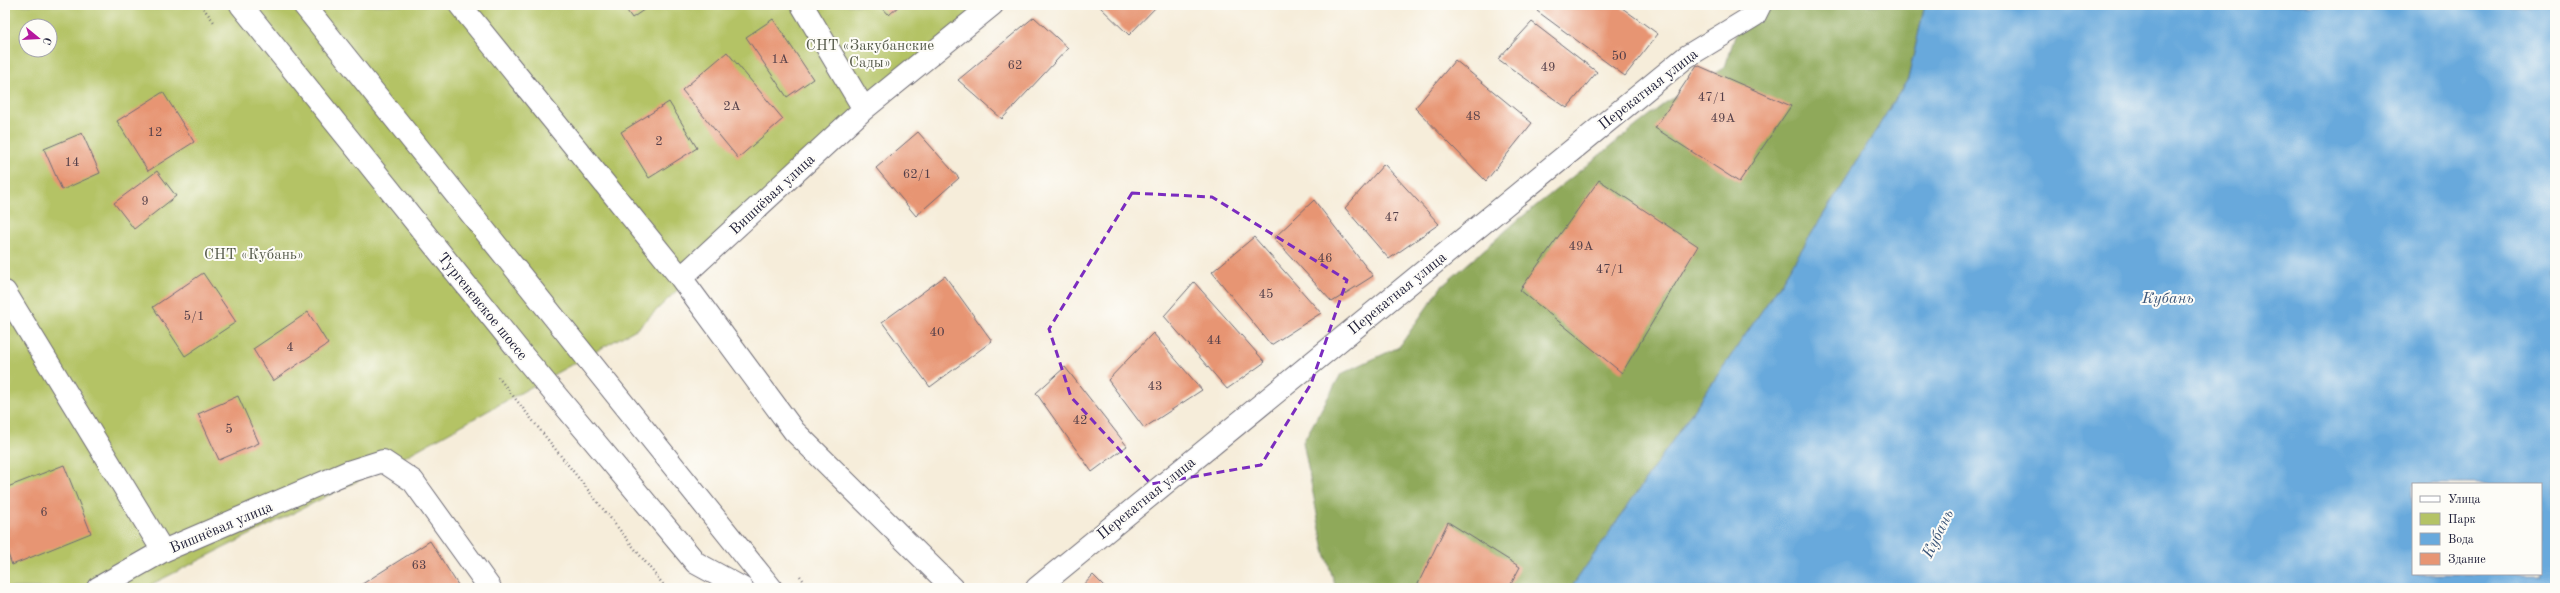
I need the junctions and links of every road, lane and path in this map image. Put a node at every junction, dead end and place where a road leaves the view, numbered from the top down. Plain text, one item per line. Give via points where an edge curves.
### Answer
1 (241, 5) edge
2 (304, 5) edge
3 (460, 5) edge
4 (802, 5) edge
5 (992, 5) edge
6 (1760, 5) edge
7 (864, 110) junction
8 (681, 278) junction
9 (5, 292) edge
10 (163, 552) junction
11 (98, 588) edge
12 (490, 588) edge
13 (742, 588) edge
14 (771, 588) edge
15 (953, 588) edge
16 (1037, 588) edge

1 - 13 main road, Тургеневское шоссе via 524,357 696,563
2 - 14 main road
3 - 8 main road
4 - 7 main road
5 - 7 main road, Вишнёвая улица
6 - 16 main road, Перекатная улица via 1755,15 1680,62
7 - 8 main road, Вишнёвая улица
8 - 15 main road via 794,431
9 - 10 main road
10 - 11 main road, Вишнёвая улица
10 - 12 main road, Вишнёвая улица via 348,472 383,461 413,481

